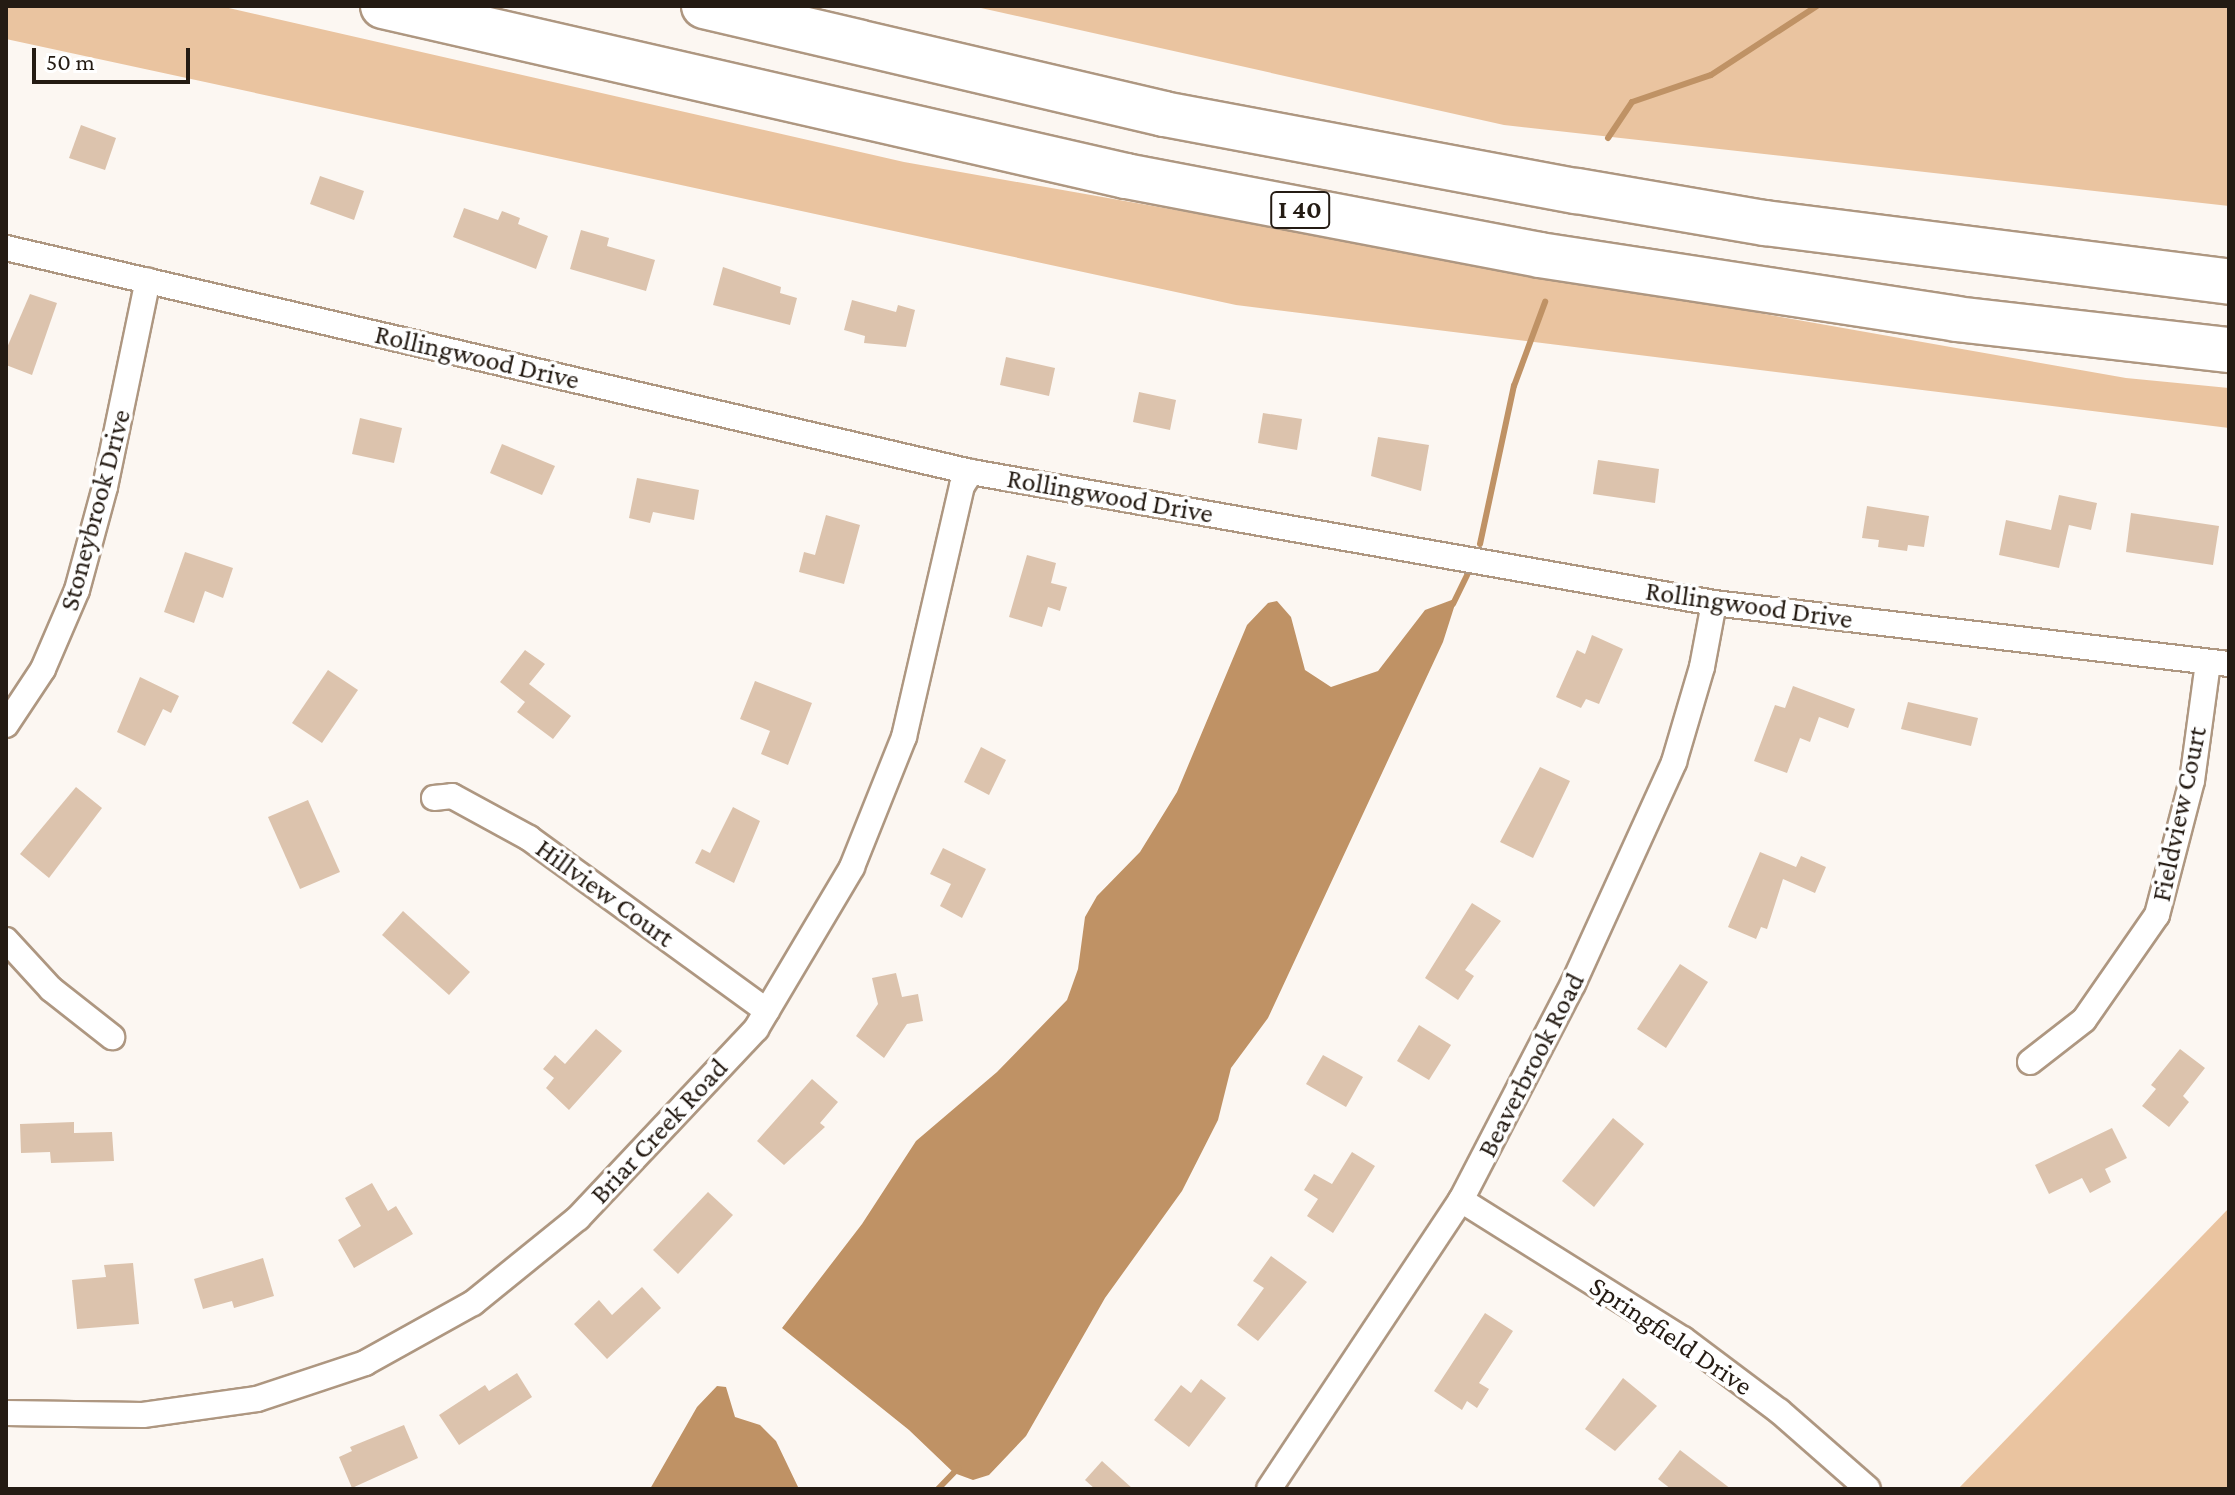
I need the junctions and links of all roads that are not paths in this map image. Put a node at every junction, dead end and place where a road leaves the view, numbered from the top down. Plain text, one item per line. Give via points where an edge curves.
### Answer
1 (383, 6) edge
2 (704, 6) edge
3 (6, 248) edge
4 (148, 280) junction
5 (2229, 282) edge
6 (2229, 350) edge
7 (971, 472) junction
8 (1714, 603) junction
9 (2219, 663) edge
10 (6, 725) edge
11 (434, 798) dead end
12 (6, 940) edge
13 (767, 1011) junction
14 (112, 1037) dead end
15 (2030, 1062) dead end
16 (1461, 1200) junction
17 (6, 1413) edge
18 (1269, 1489) edge
19 (1868, 1489) edge

1 - 6 highway, I 40 via 1126,176 1540,255 1956,319
2 - 5 highway via 1164,114 1577,191 1765,223
3 - 4 street, Rollingwood Drive
4 - 7 street, Rollingwood Drive
4 - 10 street, Stoneybrook Drive via 105,487 77,590 49,658
7 - 8 street, Rollingwood Drive
7 - 13 street, Briar Creek Road via 962,486 904,737 852,867
8 - 9 street, Rollingwood Drive
8 - 16 street, Beaverbrook Road via 1674,762 1573,984
9 - 15 street, Fieldview Court via 2157,915 2084,1020
11 - 13 street, Hillview Court via 452,796 529,838
12 - 14 street via 51,989
13 - 17 street, Briar Creek Road via 756,1029 578,1218 473,1303 365,1363 257,1399 143,1415
16 - 18 street, Beaverbrook Road
16 - 19 street, Springfield Drive via 1683,1339 1779,1411

